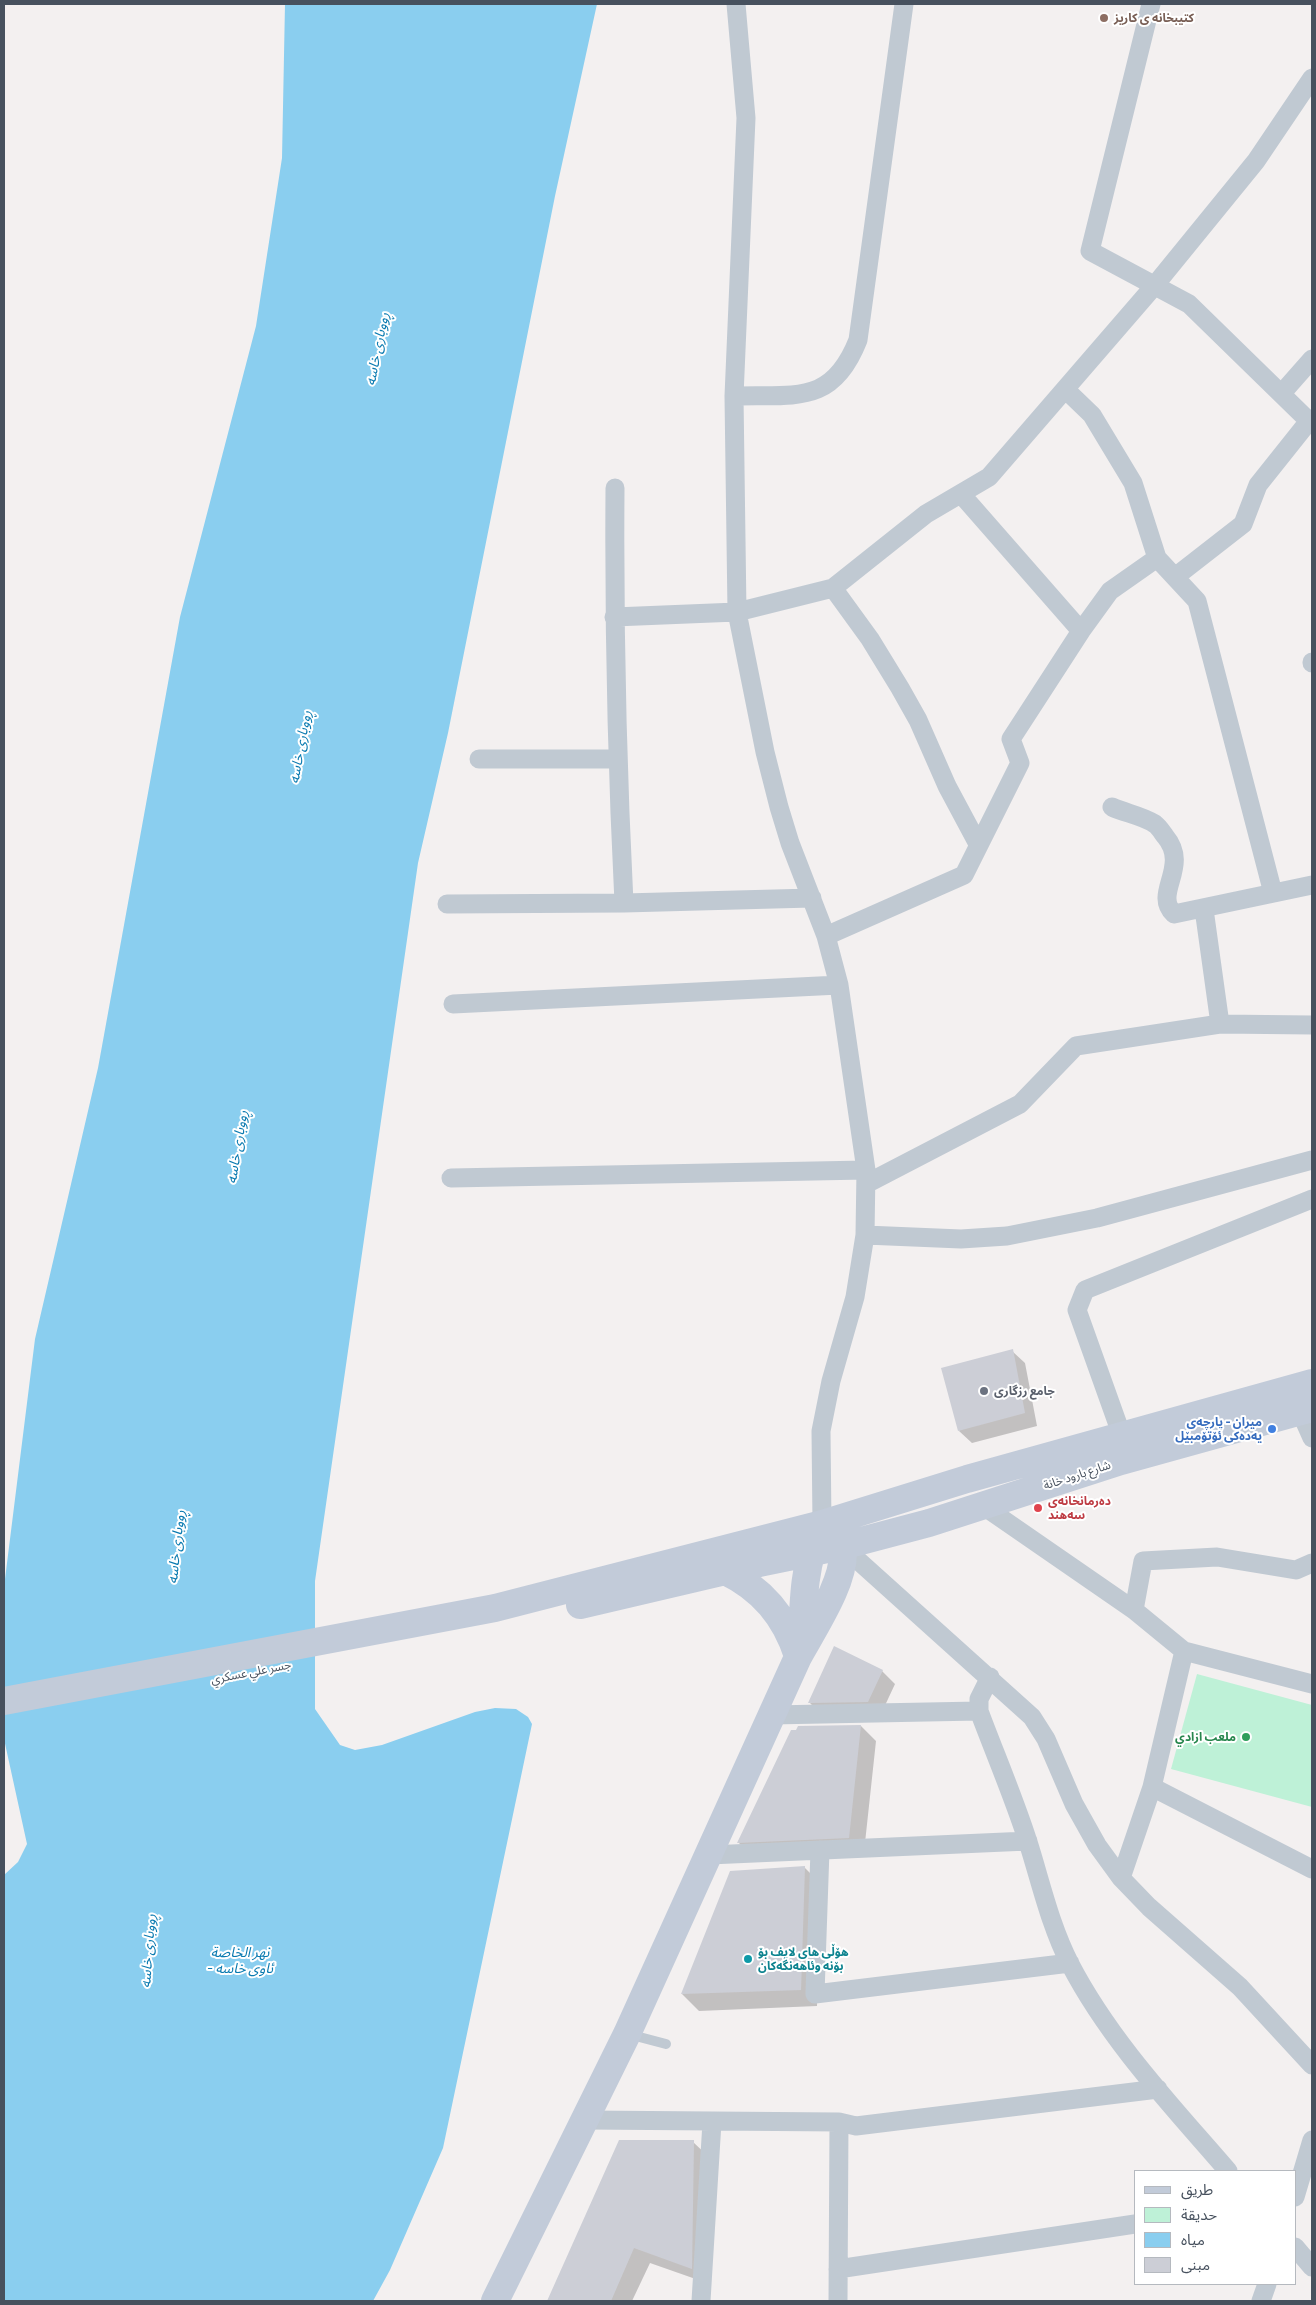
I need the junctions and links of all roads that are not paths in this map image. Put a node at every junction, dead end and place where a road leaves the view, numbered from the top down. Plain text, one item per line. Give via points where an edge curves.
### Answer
1 (736, 4) edge
2 (904, 4) edge
3 (1151, 4) edge
4 (1312, 81) edge
5 (1155, 284) junction
6 (1312, 359) edge
7 (1064, 389) junction
8 (1282, 393) junction
9 (734, 396) junction
10 (1310, 423) edge
11 (615, 488) dead end
12 (961, 494) junction
13 (1157, 558) junction
14 (1175, 577) junction
15 (833, 588) junction
16 (737, 612) junction
17 (614, 618) junction
18 (1081, 631) junction
19 (617, 758) junction
20 (479, 760) dead end
21 (1112, 808) dead end
22 (978, 844) junction
23 (1312, 886) edge
24 (1273, 893) junction
25 (812, 898) junction
26 (624, 903) junction
27 (447, 904) dead end
28 (1204, 909) junction
29 (826, 936) junction
30 (839, 985) junction
31 (453, 1004) dead end
32 (1220, 1024) junction
33 (1312, 1025) edge
34 (1312, 1160) edge
35 (866, 1177) junction
36 (451, 1178) dead end
37 (1312, 1199) edge
38 (865, 1235) junction
39 (1312, 1383) edge
40 (1306, 1409) edge
41 (1122, 1436) junction
42 (1312, 1438) edge
43 (920, 1494) junction
44 (982, 1505) junction
45 (929, 1523) junction
46 (822, 1524) junction
47 (842, 1546) junction
48 (811, 1551) junction
49 (1312, 1562) edge
50 (725, 1570) junction
51 (1134, 1610) junction
52 (497, 1617) junction
53 (1184, 1651) junction
54 (800, 1652) junction
55 (990, 1678) junction
56 (1312, 1684) edge
57 (4, 1701) edge
58 (979, 1711) junction
59 (771, 1715) junction
60 (4, 1718) edge
61 (1152, 1788) junction
62 (1028, 1841) junction
63 (820, 1850) junction
64 (709, 1855) junction
65 (1312, 1869) edge
66 (1120, 1878) junction
67 (1070, 1963) junction
68 (628, 2034) junction
69 (666, 2044) dead end
70 (1312, 2064) edge
71 (1158, 2089) junction
72 (586, 2120) junction
73 (712, 2122) junction
74 (839, 2122) junction
75 (1312, 2140) edge
76 (1227, 2170) edge
77 (1296, 2195) edge
78 (1134, 2224) edge
79 (1296, 2248) edge
80 (1312, 2267) edge
81 (838, 2269) junction
82 (1267, 2285) edge
83 (499, 2300) edge
84 (701, 2301) edge
85 (838, 2301) edge
86 (1261, 2301) edge

1 - 9 street via 746,118
2 - 9 street via 858,340 850,361 839,376 809,394
3 - 5 street via 1090,251
4 - 5 street via 1256,162
5 - 7 street
5 - 8 street via 1189,304
6 - 8 street
7 - 12 street via 989,477
7 - 13 street via 1092,415 1133,483
8 - 10 street
9 - 16 street
10 - 14 street via 1258,485 1243,524
11 - 17 street
12 - 15 street via 926,514
12 - 18 street
13 - 14 street
13 - 18 street via 1110,591
14 - 24 street via 1197,602
15 - 16 street
15 - 22 street via 870,639 909,704
16 - 17 street
16 - 25 street via 779,807
17 - 19 street
18 - 22 street via 1011,739 1020,763
19 - 20 street
19 - 26 street
21 - 28 street via 1156,824 1171,842 1176,861 1166,898 1167,908 1174,914
22 - 29 street via 964,875
23 - 24 street
24 - 28 street
25 - 26 street
25 - 29 street
26 - 27 street
28 - 32 street
29 - 30 street
30 - 31 street
30 - 35 street
32 - 33 street
32 - 35 street via 1076,1046 1020,1104
34 - 38 street via 1112,1214 1007,1236 961,1239
35 - 36 street
35 - 38 street
37 - 41 street via 1085,1290 1077,1310
38 - 46 street via 855,1297 825,1405 820,1456
39 - 41 main road, شارع بارود خانة
40 - 42 street
40 - 44 main road, شارع بارود خانة via 1121,1461
41 - 43 main road, شارع بارود خانة
43 - 45 main road
43 - 46 main road, شارع بارود خانة
44 - 45 main road, شارع بارود خانة
44 - 51 street
45 - 47 main road, شارع بارود خانة
46 - 47 main road
46 - 48 main road
46 - 52 main road, شارع بارود خانة
47 - 48 main road, شارع بارود خانة
47 - 54 main road via 842,1566 834,1588
47 - 55 street
48 - 50 main road, شارع بارود خانة
48 - 54 main road
49 - 51 street via 1296,1570 1217,1557 1143,1561
50 - 52 main road, شارع بارود خانة
50 - 54 main road via 751,1585 772,1605
51 - 53 street
52 - 57 main road, جسر علي عسكري
52 - 60 main road, جسر علي عسكري
53 - 56 street
53 - 61 street
54 - 59 main road
55 - 58 street via 980,1695
55 - 66 street via 1040,1728 1074,1804
58 - 59 street
58 - 62 street
59 - 64 main road
61 - 65 street
61 - 66 street
62 - 63 street
62 - 67 street via 1056,1934
63 - 64 street
63 - 67 street via 815,1994
64 - 68 main road
66 - 70 street via 1240,1987
67 - 71 street via 1107,2024
68 - 69 lane
68 - 72 main road
71 - 74 street via 856,2126
71 - 76 street
72 - 73 street
72 - 83 main road
73 - 74 street
73 - 84 street
74 - 81 street
75 - 77 street
78 - 81 street
79 - 80 street
81 - 85 street
82 - 86 street

